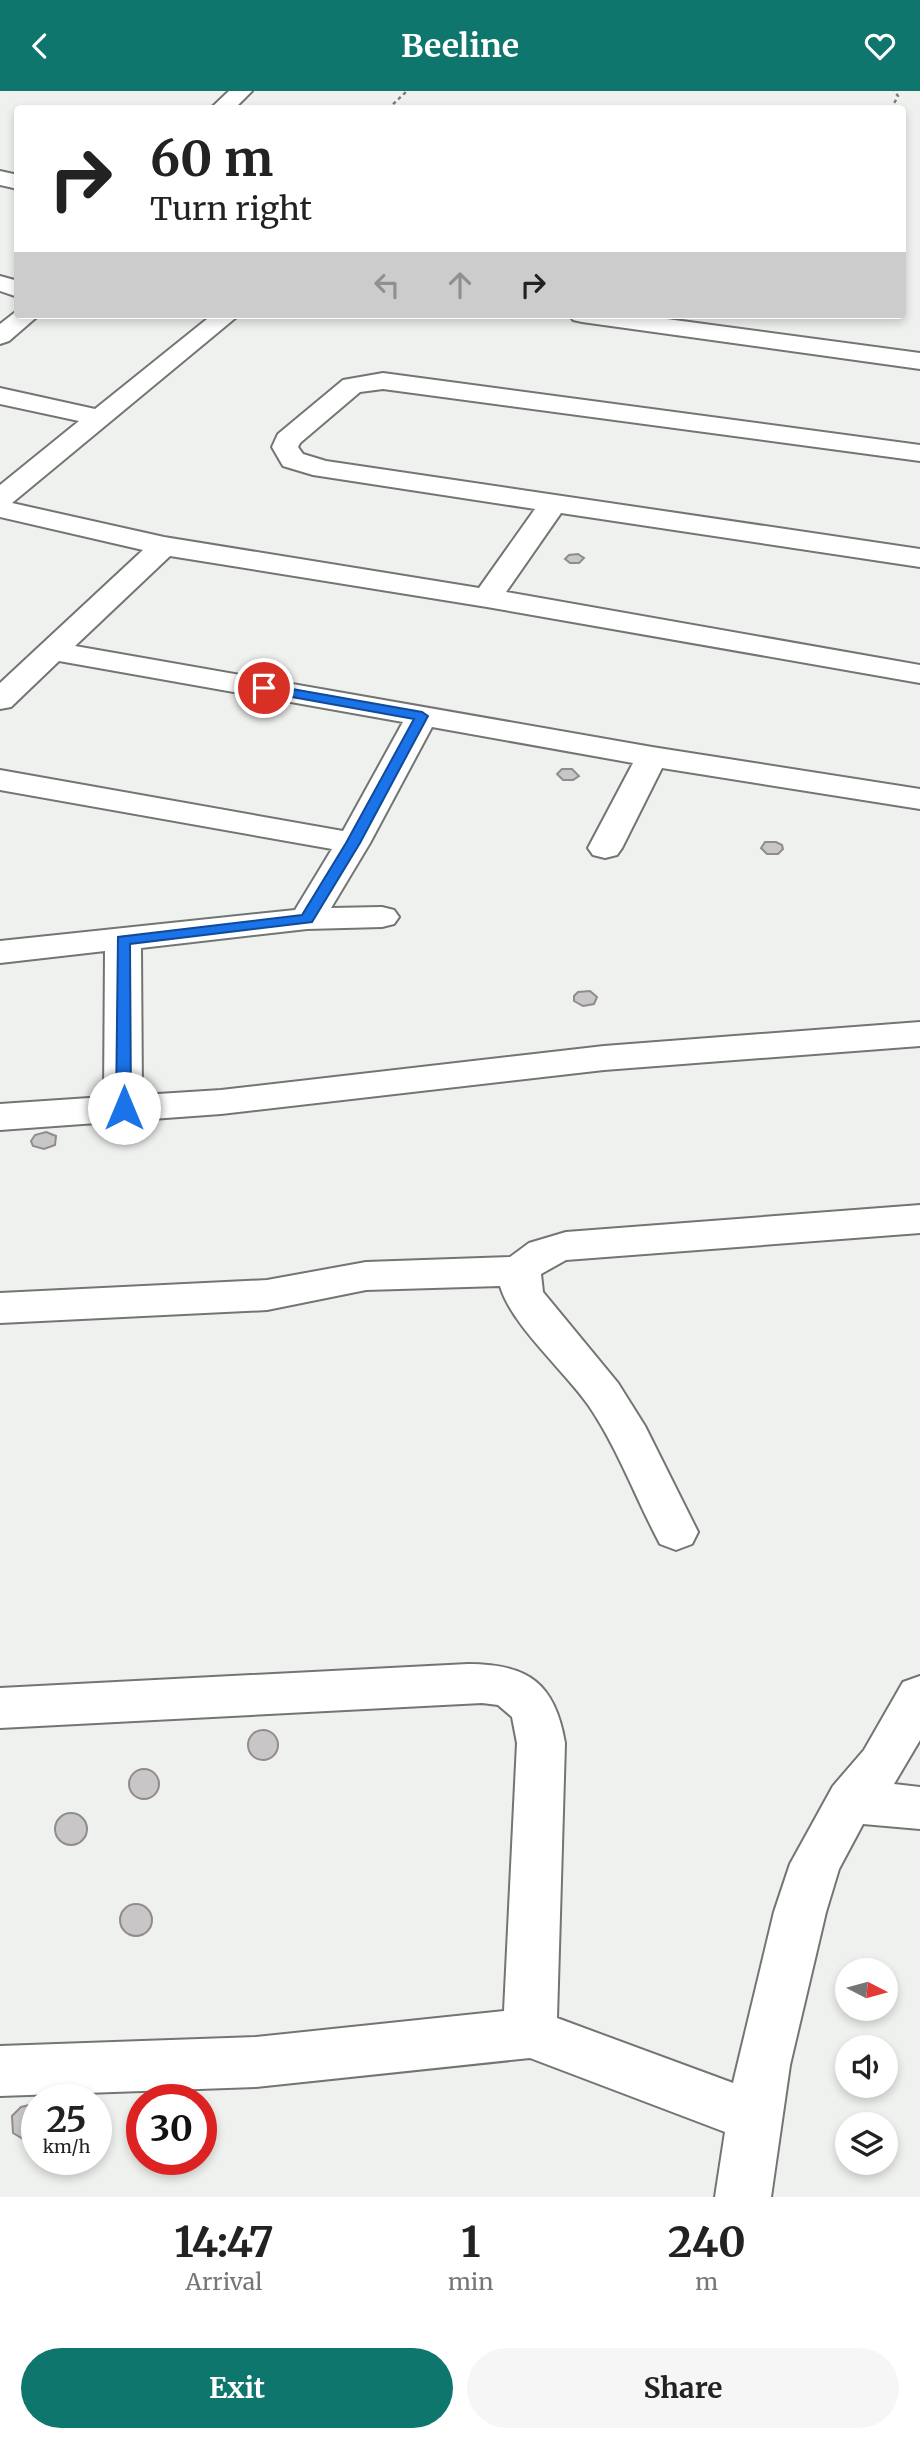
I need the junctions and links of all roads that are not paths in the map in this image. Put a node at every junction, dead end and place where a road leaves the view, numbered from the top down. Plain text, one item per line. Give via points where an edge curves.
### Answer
1 (242, 91) edge
2 (225, 105) edge
3 (22, 319) edge
4 (222, 319) edge
5 (611, 319) edge
6 (0, 336) edge
7 (920, 361) edge
8 (0, 395) edge
9 (100, 418) junction
10 (920, 453) edge
11 (0, 499) edge
12 (552, 505) junction
13 (0, 509) edge
14 (164, 546) junction
15 (920, 558) edge
16 (487, 598) junction
17 (52, 651) junction
18 (920, 674) edge
19 (0, 700) edge
20 (422, 716) junction
21 (652, 757) junction
22 (0, 780) edge
23 (920, 799) edge
24 (353, 843) junction
25 (605, 848) dead end
26 (382, 917) dead end
27 (307, 919) junction
28 (123, 941) junction
29 (0, 952) edge
30 (920, 1034) edge
31 (124, 1108) junction
32 (0, 1117) edge
33 (920, 1219) edge
34 (522, 1271) junction
35 (0, 1308) edge
36 (676, 1532) dead end
37 (920, 1696) edge
38 (0, 1708) edge
39 (850, 1801) junction
40 (920, 1808) edge
41 (530, 2033) junction
42 (0, 2071) edge
43 (755, 2117) junction
44 (743, 2197) edge

1 - 2 street
3 - 6 street
4 - 9 street
5 - 7 street
8 - 9 street
9 - 11 street
10 - 12 street via 383,381 352,385 287,440 285,447 287,455 303,465
12 - 15 street
12 - 16 street
13 - 14 street
14 - 16 street
14 - 17 street
16 - 18 street
17 - 19 street
17 - 20 street
20 - 21 street
20 - 24 street
21 - 23 street
21 - 25 street
22 - 24 street
24 - 27 street
26 - 27 street
27 - 28 street
28 - 29 street
28 - 31 street
30 - 31 street via 604,1058 234,1101
31 - 32 street
33 - 34 street via 566,1247 539,1255
34 - 35 street via 366,1276 267,1294
34 - 36 street via 524,1297 603,1394
37 - 39 street via 881,1765
38 - 41 street via 442,1685 511,1688 536,1715 541,1743
39 - 40 street
39 - 43 street via 815,1864 800,1912 762,2064
41 - 42 street via 256,2062
41 - 43 street
43 - 44 street

